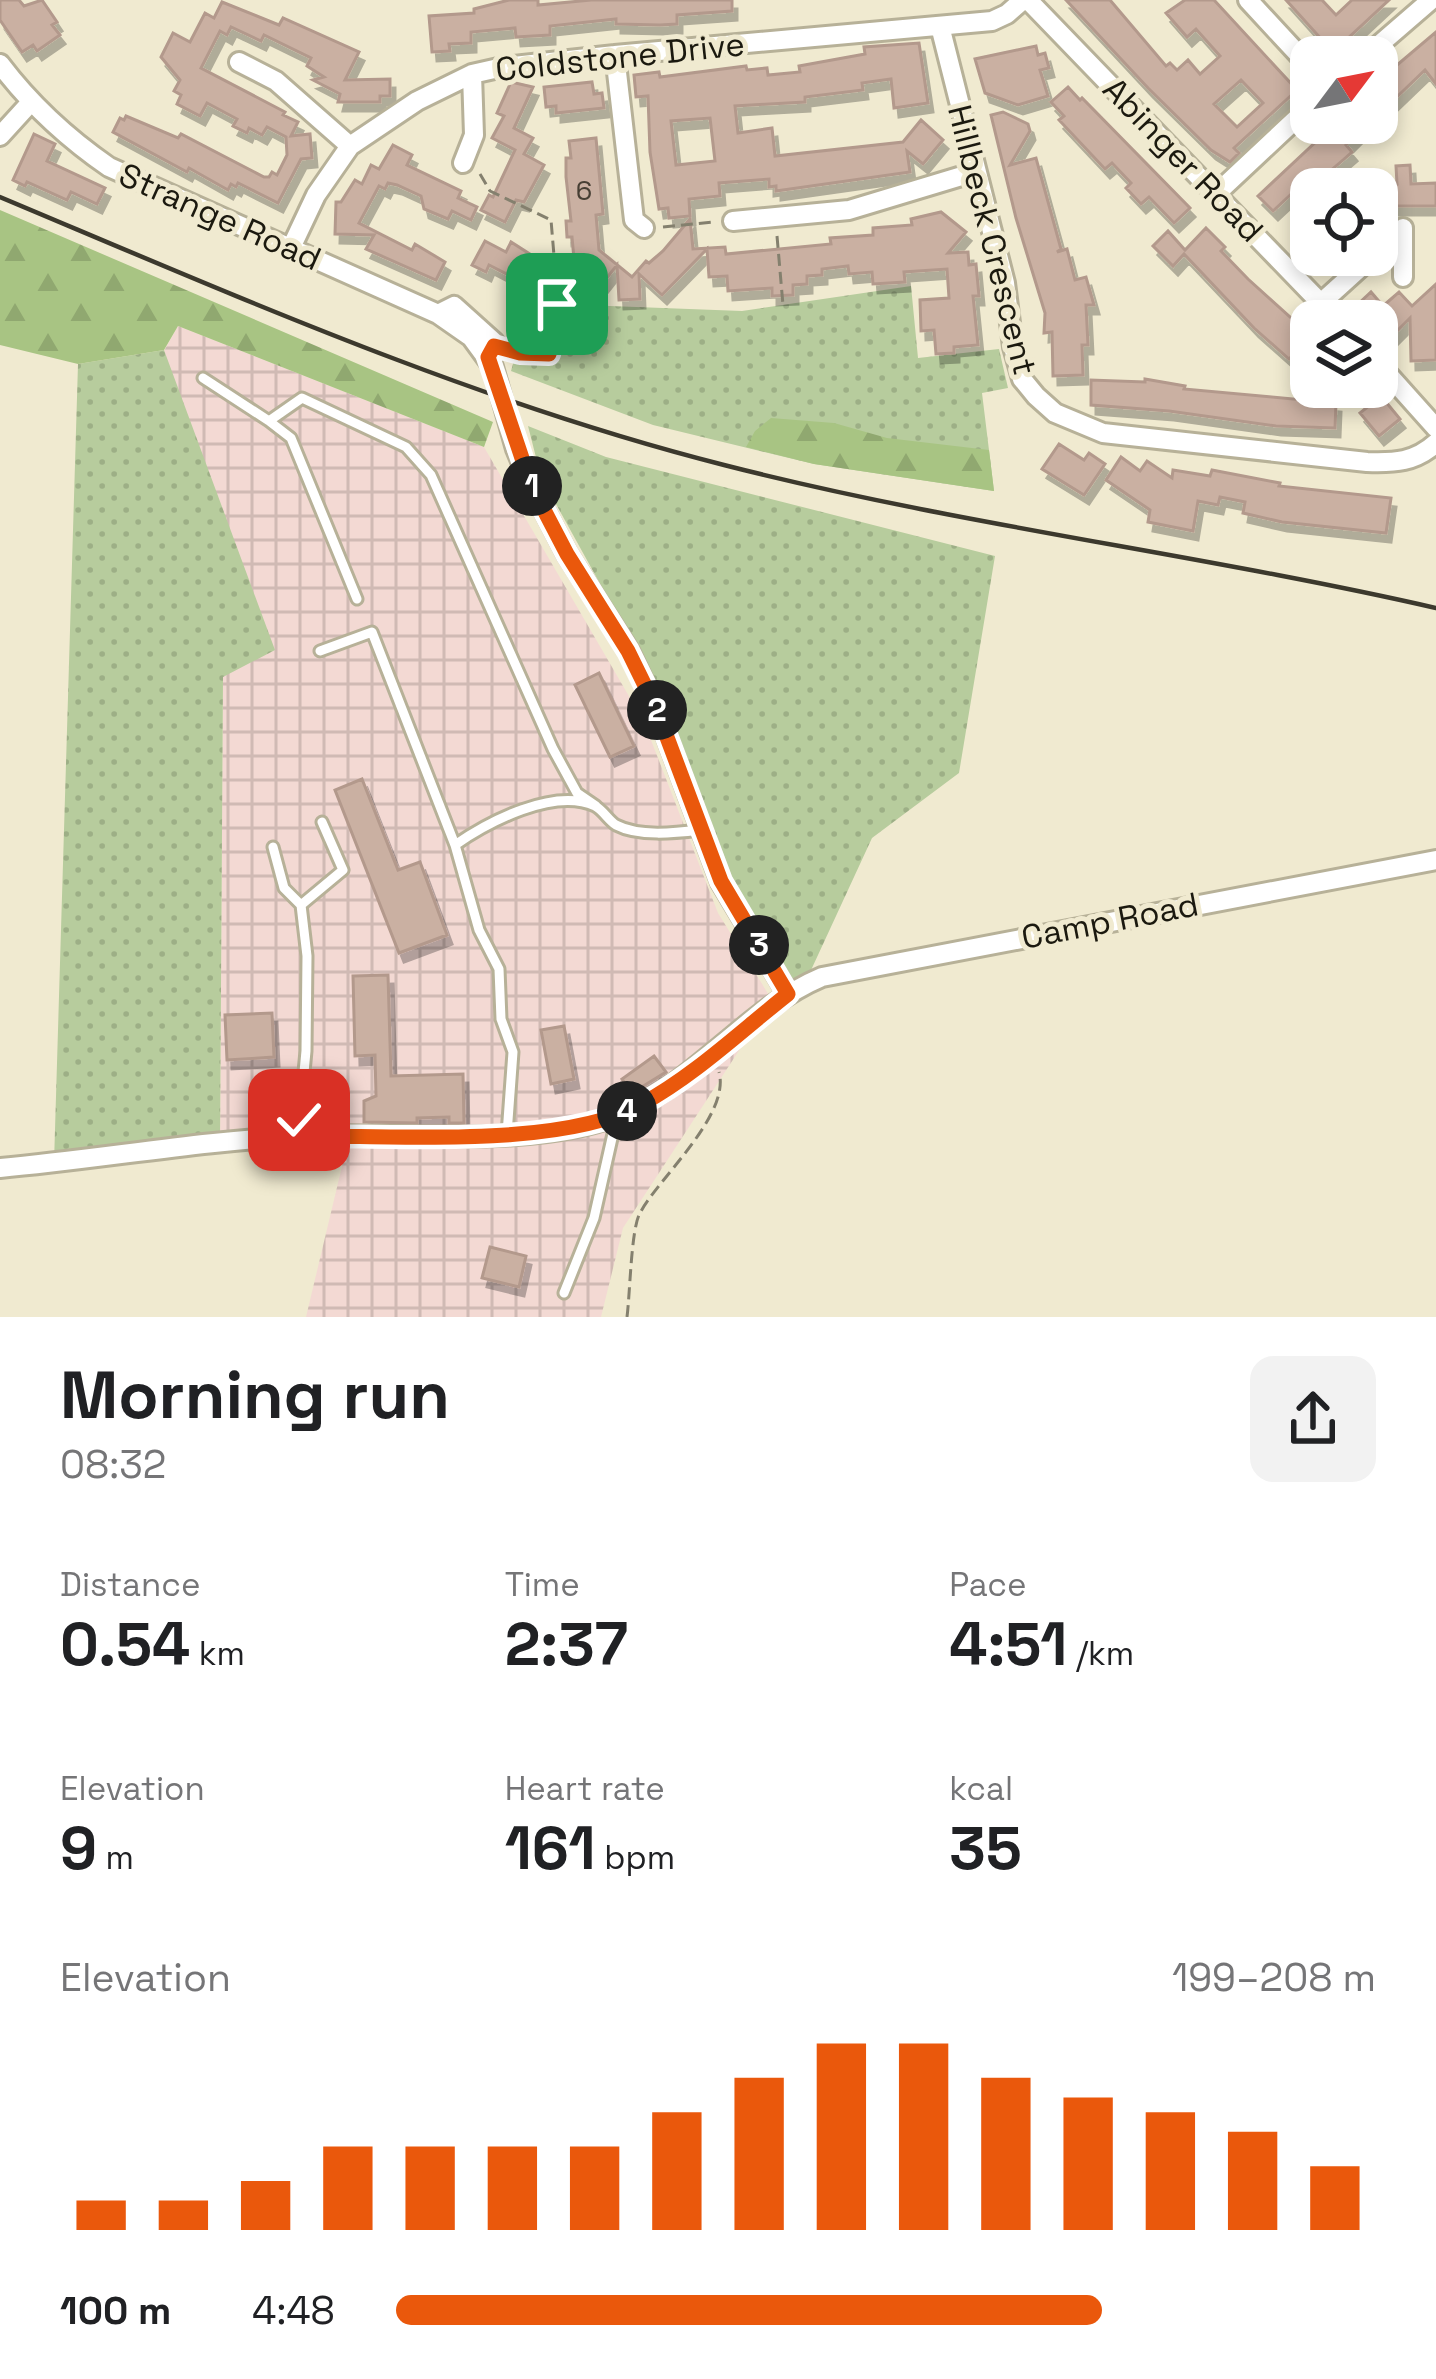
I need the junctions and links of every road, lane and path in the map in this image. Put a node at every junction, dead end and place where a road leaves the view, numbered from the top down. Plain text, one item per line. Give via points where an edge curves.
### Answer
1 (1025, 0) edge
2 (1248, 0) edge
3 (1431, 0) edge
4 (940, 26) junction
5 (1389, 36) edge
6 (1290, 45) edge
7 (615, 55) junction
8 (239, 62) dead end
9 (0, 64) edge
10 (472, 74) junction
11 (26, 97) junction
12 (1290, 125) edge
13 (0, 136) edge
14 (350, 146) junction
15 (472, 156) joint
16 (975, 172) junction
17 (1216, 194) junction
18 (745, 214) joint
19 (776, 217) junction
20 (634, 226) joint
21 (1402, 228) dead end
22 (1402, 249) junction
23 (290, 250) junction
24 (1398, 250) edge
25 (1351, 276) edge
26 (1403, 277) dead end
27 (1318, 300) edge
28 (1324, 300) edge
29 (782, 305) dead end
30 (491, 351) junction
31 (203, 378) dead end
32 (1398, 385) edge
33 (269, 421) junction
34 (1436, 428) edge
35 (1436, 443) edge
36 (357, 599) dead end
37 (320, 651) dead end
38 (596, 806) junction
39 (322, 822) dead end
40 (700, 830) junction
41 (455, 845) junction
42 (273, 848) dead end
43 (1436, 860) edge
44 (301, 905) junction
45 (788, 994) junction
46 (714, 1052) junction
47 (617, 1116) junction
48 (507, 1134) junction
49 (298, 1136) junction
50 (0, 1168) edge
51 (564, 1293) dead end
52 (627, 1317) edge

1 - 4 street, Coldstone Drive via 992,21
1 - 17 street, Abinger Road
2 - 6 street
3 - 5 street
4 - 7 street, Coldstone Drive
4 - 16 street, Hillbeck Crescent
7 - 10 street, Coldstone Drive
7 - 20 street
8 - 14 street via 272,71
9 - 11 street, Strange Road
10 - 14 street, Coldstone Drive
10 - 15 street
11 - 13 street
11 - 23 street, Strange Road via 109,167
12 - 17 street
14 - 23 street, Coldstone Drive
15 - 30 path via 490,191 551,220 560,315 549,354
16 - 19 street via 849,210
16 - 35 street, Hillbeck Crescent via 1022,379 1055,413 1103,433 1367,462 1398,463
17 - 27 street, Abinger Road
18 - 19 street
18 - 20 path
19 - 29 path
21 - 22 street
22 - 24 street
22 - 26 street
23 - 30 street, Strange Road via 438,314
25 - 28 street
30 - 40 street via 531,485 656,708
31 - 33 lane
32 - 34 street
33 - 36 lane via 290,439 307,472
33 - 38 lane via 302,398 406,447 431,475 553,749 578,794
37 - 41 lane via 372,632
38 - 40 lane via 617,825
38 - 41 lane via 531,806
39 - 44 lane via 343,870
40 - 45 street via 737,913
41 - 48 lane via 499,969 501,1019 513,1052
42 - 44 lane via 284,888
43 - 45 street, Camp Road via 838,973
44 - 49 lane via 306,1003
45 - 46 street, Camp Road
46 - 47 street, Camp Road
46 - 52 path via 722,1081 700,1135 638,1217
47 - 48 street, Camp Road
47 - 51 lane via 594,1218
48 - 49 street, Camp Road
49 - 50 street, Camp Road

